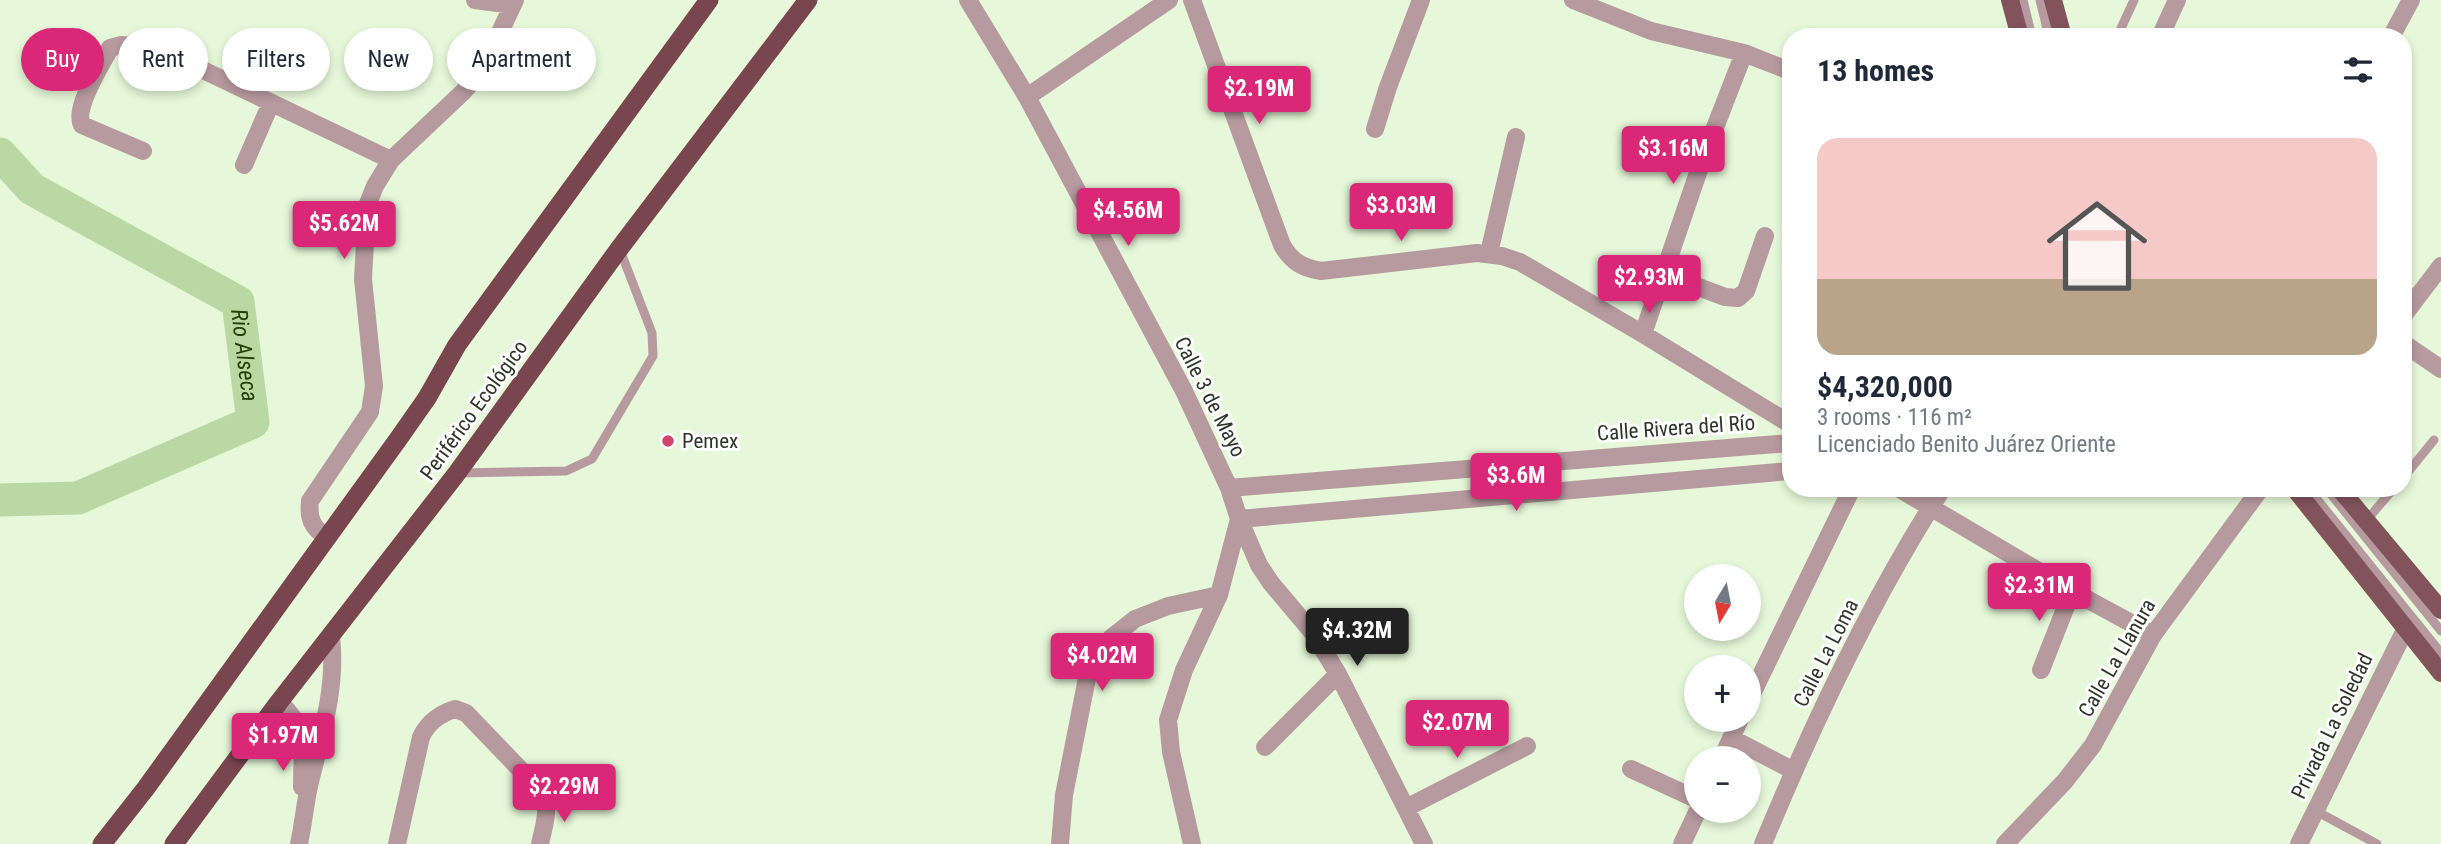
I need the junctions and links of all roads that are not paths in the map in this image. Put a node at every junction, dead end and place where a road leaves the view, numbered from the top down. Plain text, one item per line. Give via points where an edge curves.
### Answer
1 (475, 0) edge
2 (709, 0) edge
3 (808, 0) edge
4 (968, 0) edge
5 (1169, 0) edge
6 (1192, 0) edge
7 (1421, 0) edge
8 (1573, 0) edge
9 (2013, 0) edge
10 (2040, 0) edge
11 (2053, 0) edge
12 (2134, 0) edge
13 (2177, 0) edge
14 (2411, 0) edge
15 (514, 3) edge
16 (2018, 28) edge
17 (2027, 28) edge
18 (2047, 28) edge
19 (2061, 28) edge
20 (2121, 28) edge
21 (2164, 28) edge
22 (2396, 28) edge
23 (1744, 53) junction
24 (1782, 68) edge
25 (1027, 97) junction
26 (271, 103) junction
27 (1375, 130) dead end
28 (1516, 137) dead end
29 (144, 152) dead end
30 (391, 160) junction
31 (244, 165) dead end
32 (1765, 236) dead end
33 (619, 249) junction
34 (1489, 253) junction
35 (2441, 266) edge
36 (1664, 274) junction
37 (2412, 304) edge
38 (1643, 334) junction
39 (2412, 350) edge
40 (2441, 369) edge
41 (1782, 419) edge
42 (2434, 440) dead end
43 (1782, 444) edge
44 (1608, 456) junction
45 (2412, 467) edge
46 (1782, 472) edge
47 (457, 473) junction
48 (1397, 475) junction
49 (1609, 486) junction
50 (1229, 488) junction
51 (1848, 497) edge
52 (1914, 497) edge
53 (1937, 497) edge
54 (2254, 497) edge
55 (2301, 497) edge
56 (2315, 497) edge
57 (2333, 497) edge
58 (2346, 497) edge
59 (2386, 497) edge
60 (1399, 504) junction
61 (1931, 506) junction
62 (1239, 519) junction
63 (2366, 521) junction
64 (327, 537) junction
65 (2072, 591) junction
66 (1219, 595) junction
67 (2441, 610) edge
68 (2406, 628) junction
69 (2441, 631) edge
70 (2153, 635) junction
71 (331, 637) junction
72 (2441, 653) edge
73 (2041, 670) dead end
74 (2441, 673) edge
75 (1338, 674) junction
76 (1761, 675) edge
77 (279, 702) junction
78 (1734, 732) edge
79 (1731, 738) junction
80 (1527, 746) dead end
81 (1727, 746) edge
82 (1265, 747) dead end
83 (1631, 769) dead end
84 (1794, 771) junction
85 (1684, 793) edge
86 (1406, 808) junction
87 (2316, 811) junction
88 (1692, 823) edge
89 (300, 840) edge
90 (102, 844) edge
91 (174, 844) edge
92 (397, 844) edge
93 (540, 844) edge
94 (1060, 844) edge
95 (1192, 844) edge
96 (1424, 844) edge
97 (1682, 844) edge
98 (1763, 844) edge
99 (2005, 844) edge
100 (2300, 844) edge
101 (2377, 844) edge

1 - 15 street
2 - 64 highway, Periférico Ecológico via 457,345 427,398
3 - 33 highway, Periférico Ecológico
4 - 25 street, Calle 3 de Mayo
5 - 25 street
6 - 34 street via 1288,256 1308,269 1321,271
7 - 27 street
8 - 23 street via 1651,31
9 - 16 main road
9 - 17 lane
10 - 18 lane
11 - 19 main road
12 - 20 lane
13 - 21 street
14 - 22 street
15 - 30 street via 482,71
23 - 24 street
23 - 36 street
25 - 50 street, Calle 3 de Mayo via 1184,391
26 - 29 street via 157,48 110,48 78,118 82,125
26 - 30 street
26 - 31 street
28 - 34 street
30 - 64 street via 367,206 364,235 373,402 310,500 308,515 315,529
32 - 36 street via 1746,290 1738,298 1725,298
33 - 47 highway, Periférico Ecológico
33 - 47 lane via 652,332 653,356 592,459 566,471
34 - 38 street via 1520,262
35 - 37 street
36 - 38 street
38 - 41 street
39 - 40 street
42 - 45 lane
43 - 44 street, Calle Rivera del Río
44 - 48 street, Calle Rivera del Río
44 - 49 street
46 - 49 street
47 - 71 highway, Periférico Ecológico
48 - 50 street, Calle Rivera del Río
48 - 60 street
49 - 60 street
50 - 62 street, Calle 3 de Mayo
51 - 76 street
52 - 61 street
53 - 61 street, Calle La Loma
54 - 70 street, Calle La Llanura
55 - 68 main road
56 - 72 lane
57 - 69 lane
58 - 63 main road
59 - 63 lane
60 - 62 street
61 - 65 street
61 - 84 street, Calle La Loma via 1876,604
62 - 66 street
62 - 75 street, Calle 3 de Mayo via 1265,574 1313,633
63 - 67 main road
64 - 90 highway, Periférico Ecológico
65 - 70 street
65 - 73 street
66 - 94 street via 1135,619 1111,638 1088,673 1064,795
66 - 95 street via 1184,670 1168,720
68 - 74 main road
68 - 87 street, Privada La Soledad
70 - 99 street, Calle La Llanura via 2093,745 2066,782
71 - 77 highway, Periférico Ecológico
71 - 89 street via 332,687
75 - 82 street
75 - 86 street, Calle 3 de Mayo
77 - 89 street via 297,720 302,735
77 - 91 highway, Periférico Ecológico
78 - 79 street
79 - 81 street
79 - 84 street
80 - 86 street
83 - 85 street
84 - 98 street, Calle La Loma
86 - 96 street, Calle 3 de Mayo
87 - 100 street, Privada La Soledad
87 - 101 lane
88 - 97 street
92 - 93 street via 421,737 442,713 455,709 466,713 546,799

